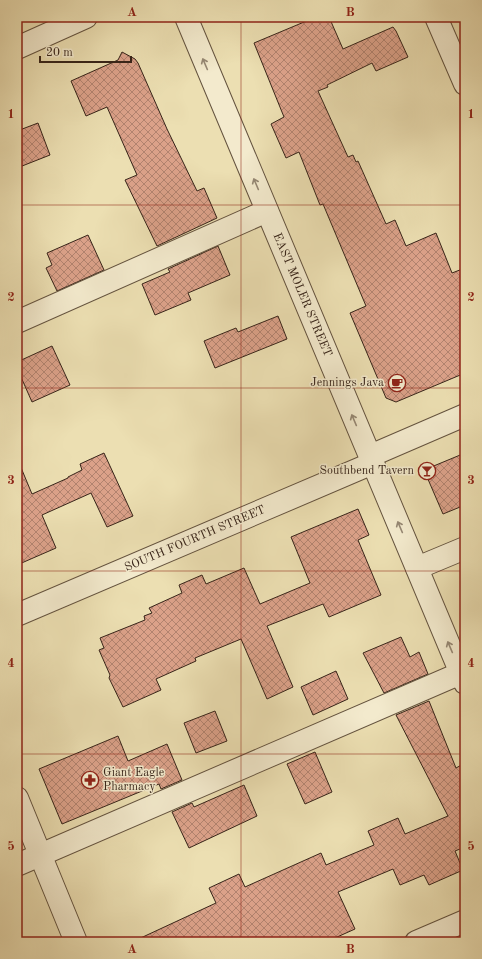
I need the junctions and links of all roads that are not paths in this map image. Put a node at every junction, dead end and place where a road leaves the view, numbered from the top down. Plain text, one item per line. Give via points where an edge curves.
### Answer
1 (86, 17) edge
2 (186, 17) edge
3 (436, 17) edge
4 (17, 48) edge
5 (465, 84) edge
6 (267, 211) junction
7 (17, 322) edge
8 (465, 415) edge
9 (371, 460) junction
10 (465, 548) edge
11 (417, 568) junction
12 (17, 615) edge
13 (463, 678) edge
14 (17, 798) edge
15 (41, 854) junction
16 (17, 865) edge
17 (465, 921) edge
18 (76, 942) edge
19 (416, 942) edge

1 - 4 street
6 -> 2 street, EAST MOLER STREET
3 - 5 street
6 - 7 street
9 -> 6 street, EAST MOLER STREET
8 - 9 street, SOUTH FOURTH STREET
11 -> 9 street, EAST MOLER STREET
9 - 12 street, SOUTH FOURTH STREET
10 - 11 street
13 -> 11 street, EAST MOLER STREET
13 - 15 street
14 - 15 street
15 - 16 street
15 - 18 street
17 - 19 street

